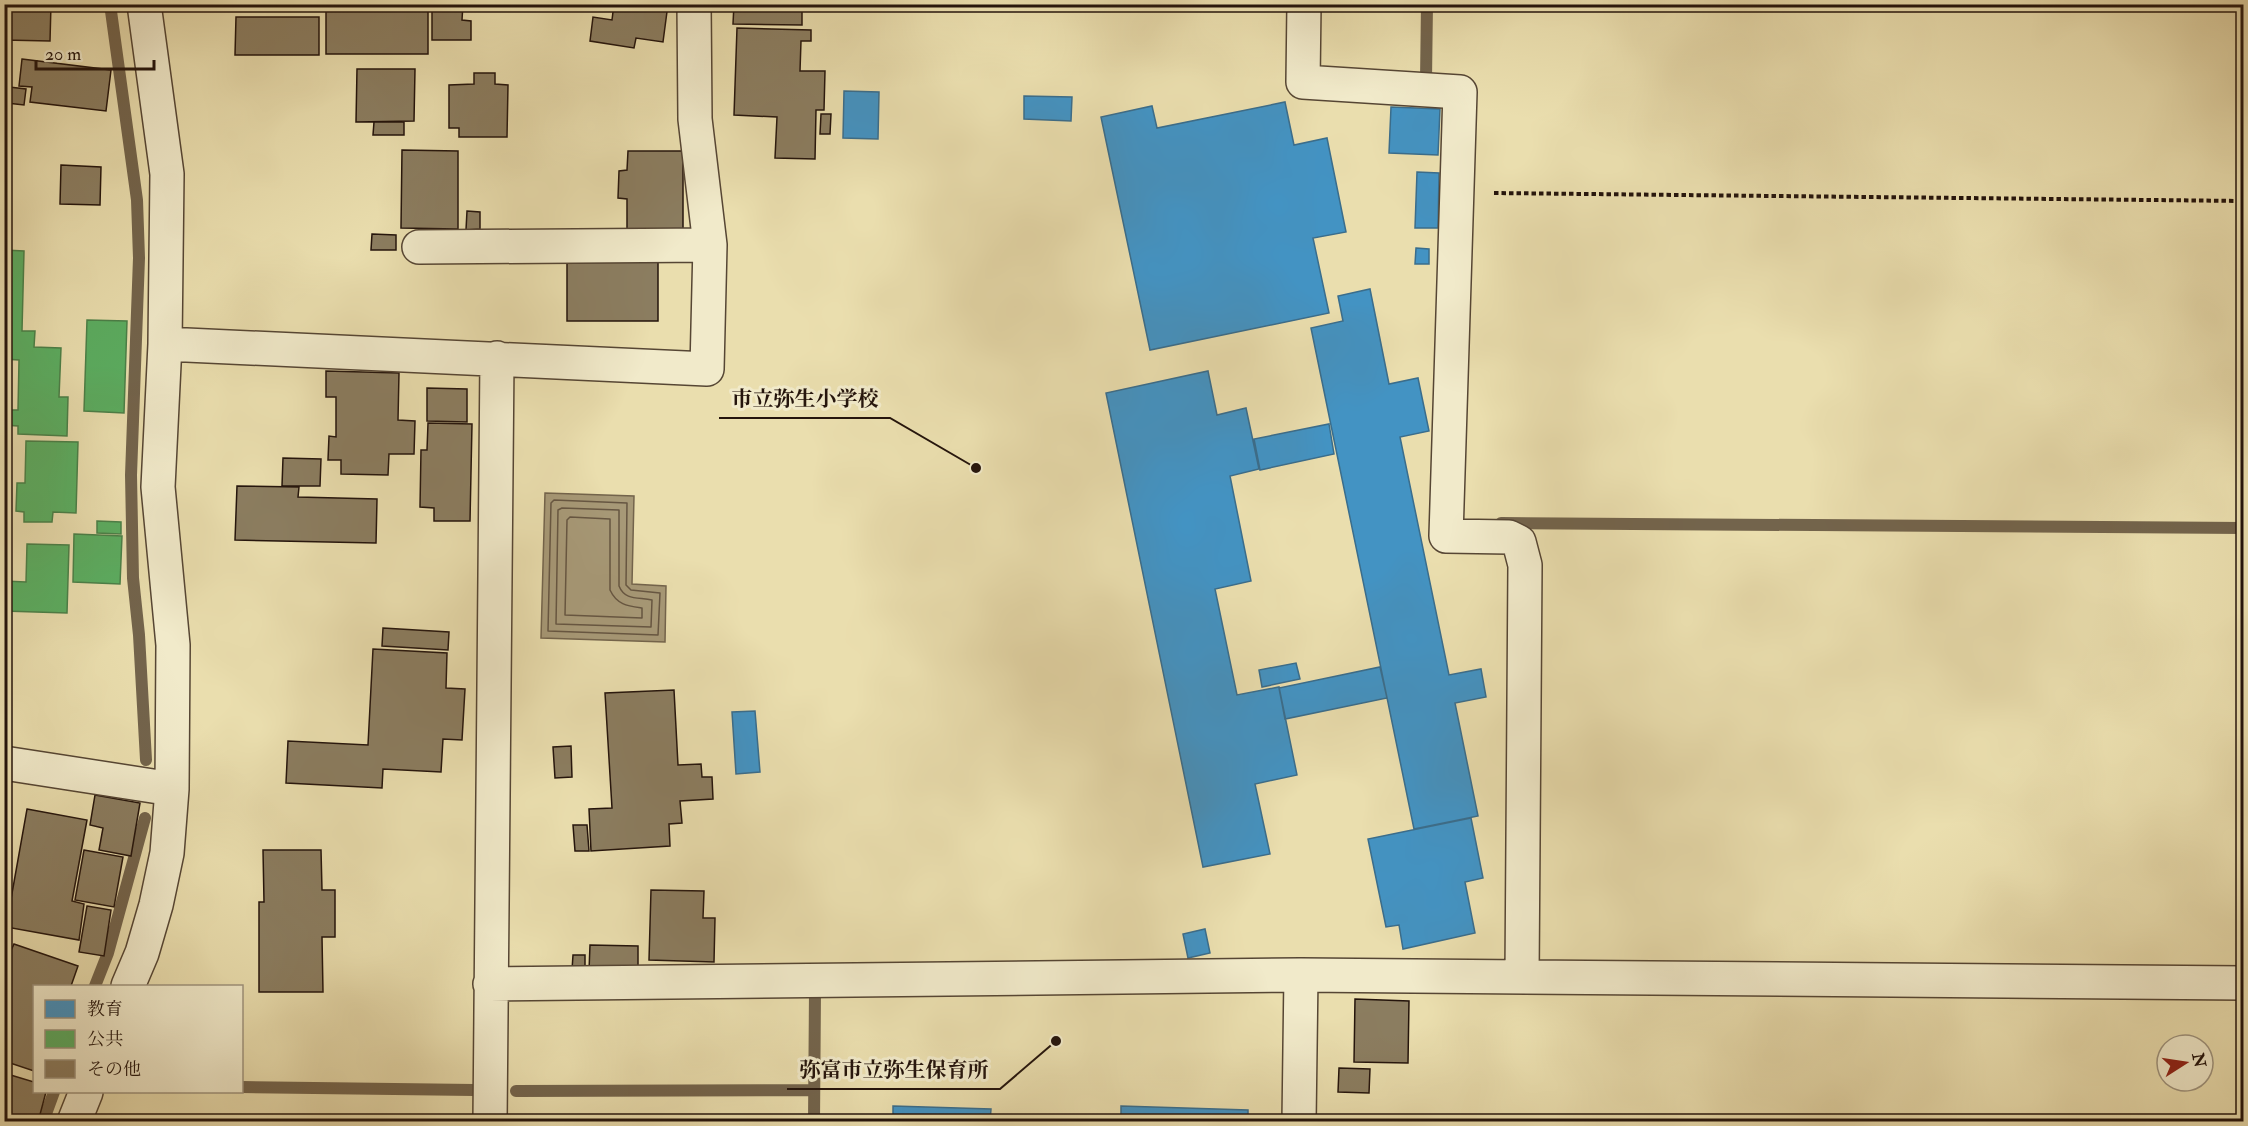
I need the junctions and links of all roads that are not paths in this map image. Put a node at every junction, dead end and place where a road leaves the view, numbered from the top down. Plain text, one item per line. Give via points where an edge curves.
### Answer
1 (144, 4) edge
2 (694, 4) edge
3 (1304, 4) edge
4 (710, 245) junction
5 (419, 247) dead end
6 (165, 344) junction
7 (497, 358) junction
8 (4, 763) edge
9 (172, 789) junction
10 (1301, 975) junction
11 (1522, 976) junction
12 (2244, 983) edge
13 (490, 984) junction
14 (129, 985) edge
15 (86, 1093) edge
16 (74, 1122) edge
17 (490, 1122) edge
18 (1299, 1122) edge

1 - 6 street via 167,174
2 - 4 street via 695,119
3 - 11 street via 1303,82 1460,92 1446,536 1509,537 1519,542 1525,565
4 - 5 street
4 - 7 street via 707,369
6 - 7 street
6 - 9 street via 158,487 172,645
7 - 13 street
8 - 9 street
9 - 14 street via 167,853 156,905
10 - 11 street
10 - 13 street
10 - 18 street
11 - 12 street
13 - 17 street
15 - 16 street

